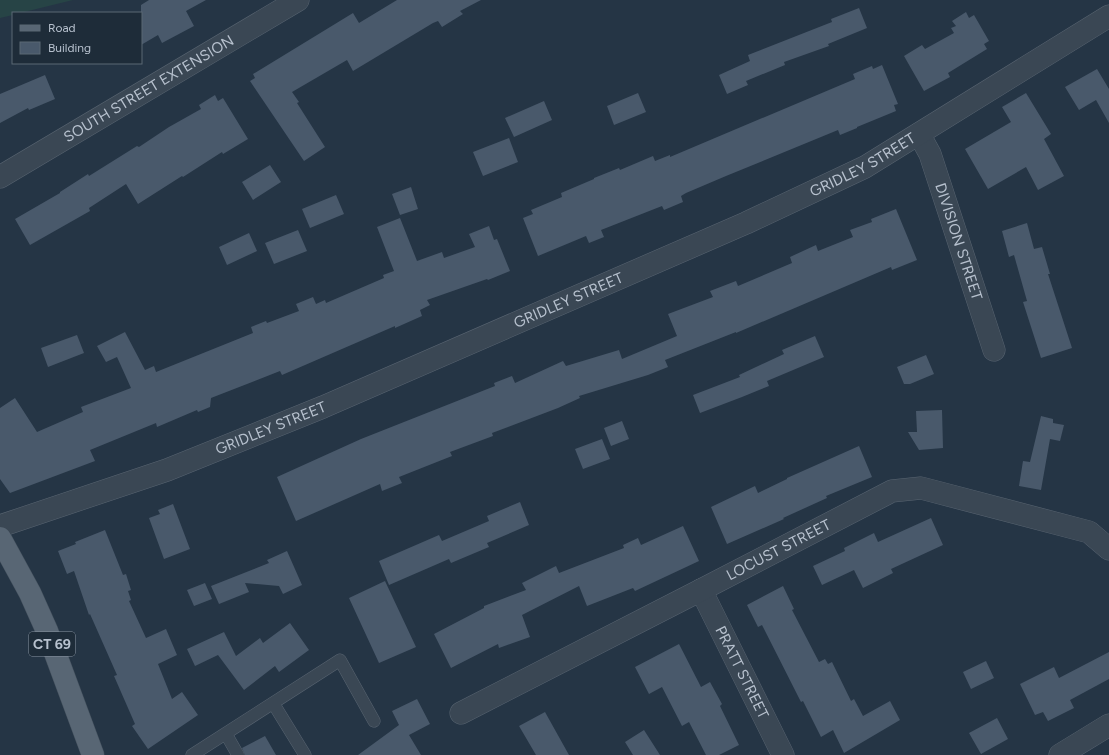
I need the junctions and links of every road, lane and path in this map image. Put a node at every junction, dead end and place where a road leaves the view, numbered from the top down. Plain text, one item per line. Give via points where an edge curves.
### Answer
1 (298, 0) edge
2 (1109, 16) edge
3 (919, 134) junction
4 (0, 177) edge
5 (994, 350) dead end
6 (0, 526) edge
7 (0, 538) edge
8 (1109, 549) edge
9 (701, 590) junction
10 (273, 703) junction
11 (461, 713) dead end
12 (374, 721) dead end
13 (1109, 725) edge
14 (226, 734) junction
15 (93, 755) edge
16 (192, 755) edge
17 (238, 755) edge
18 (305, 755) edge
19 (783, 755) edge
20 (1060, 755) edge

1 - 4 street, SOUTH STREET EXTENSION
2 - 3 street, GRIDLEY STREET
3 - 5 street, DIVISION STREET via 930,154
3 - 6 street, GRIDLEY STREET via 865,168 746,223 323,407 168,470
7 - 15 main road, CT 69 via 47,631
8 - 9 street, LOCUST STREET via 1089,532 920,488 892,491
9 - 11 street, LOCUST STREET
9 - 19 street, PRATT STREET
10 - 12 lane via 340,660
10 - 14 lane
10 - 18 lane
13 - 20 street
14 - 16 lane
14 - 17 lane

